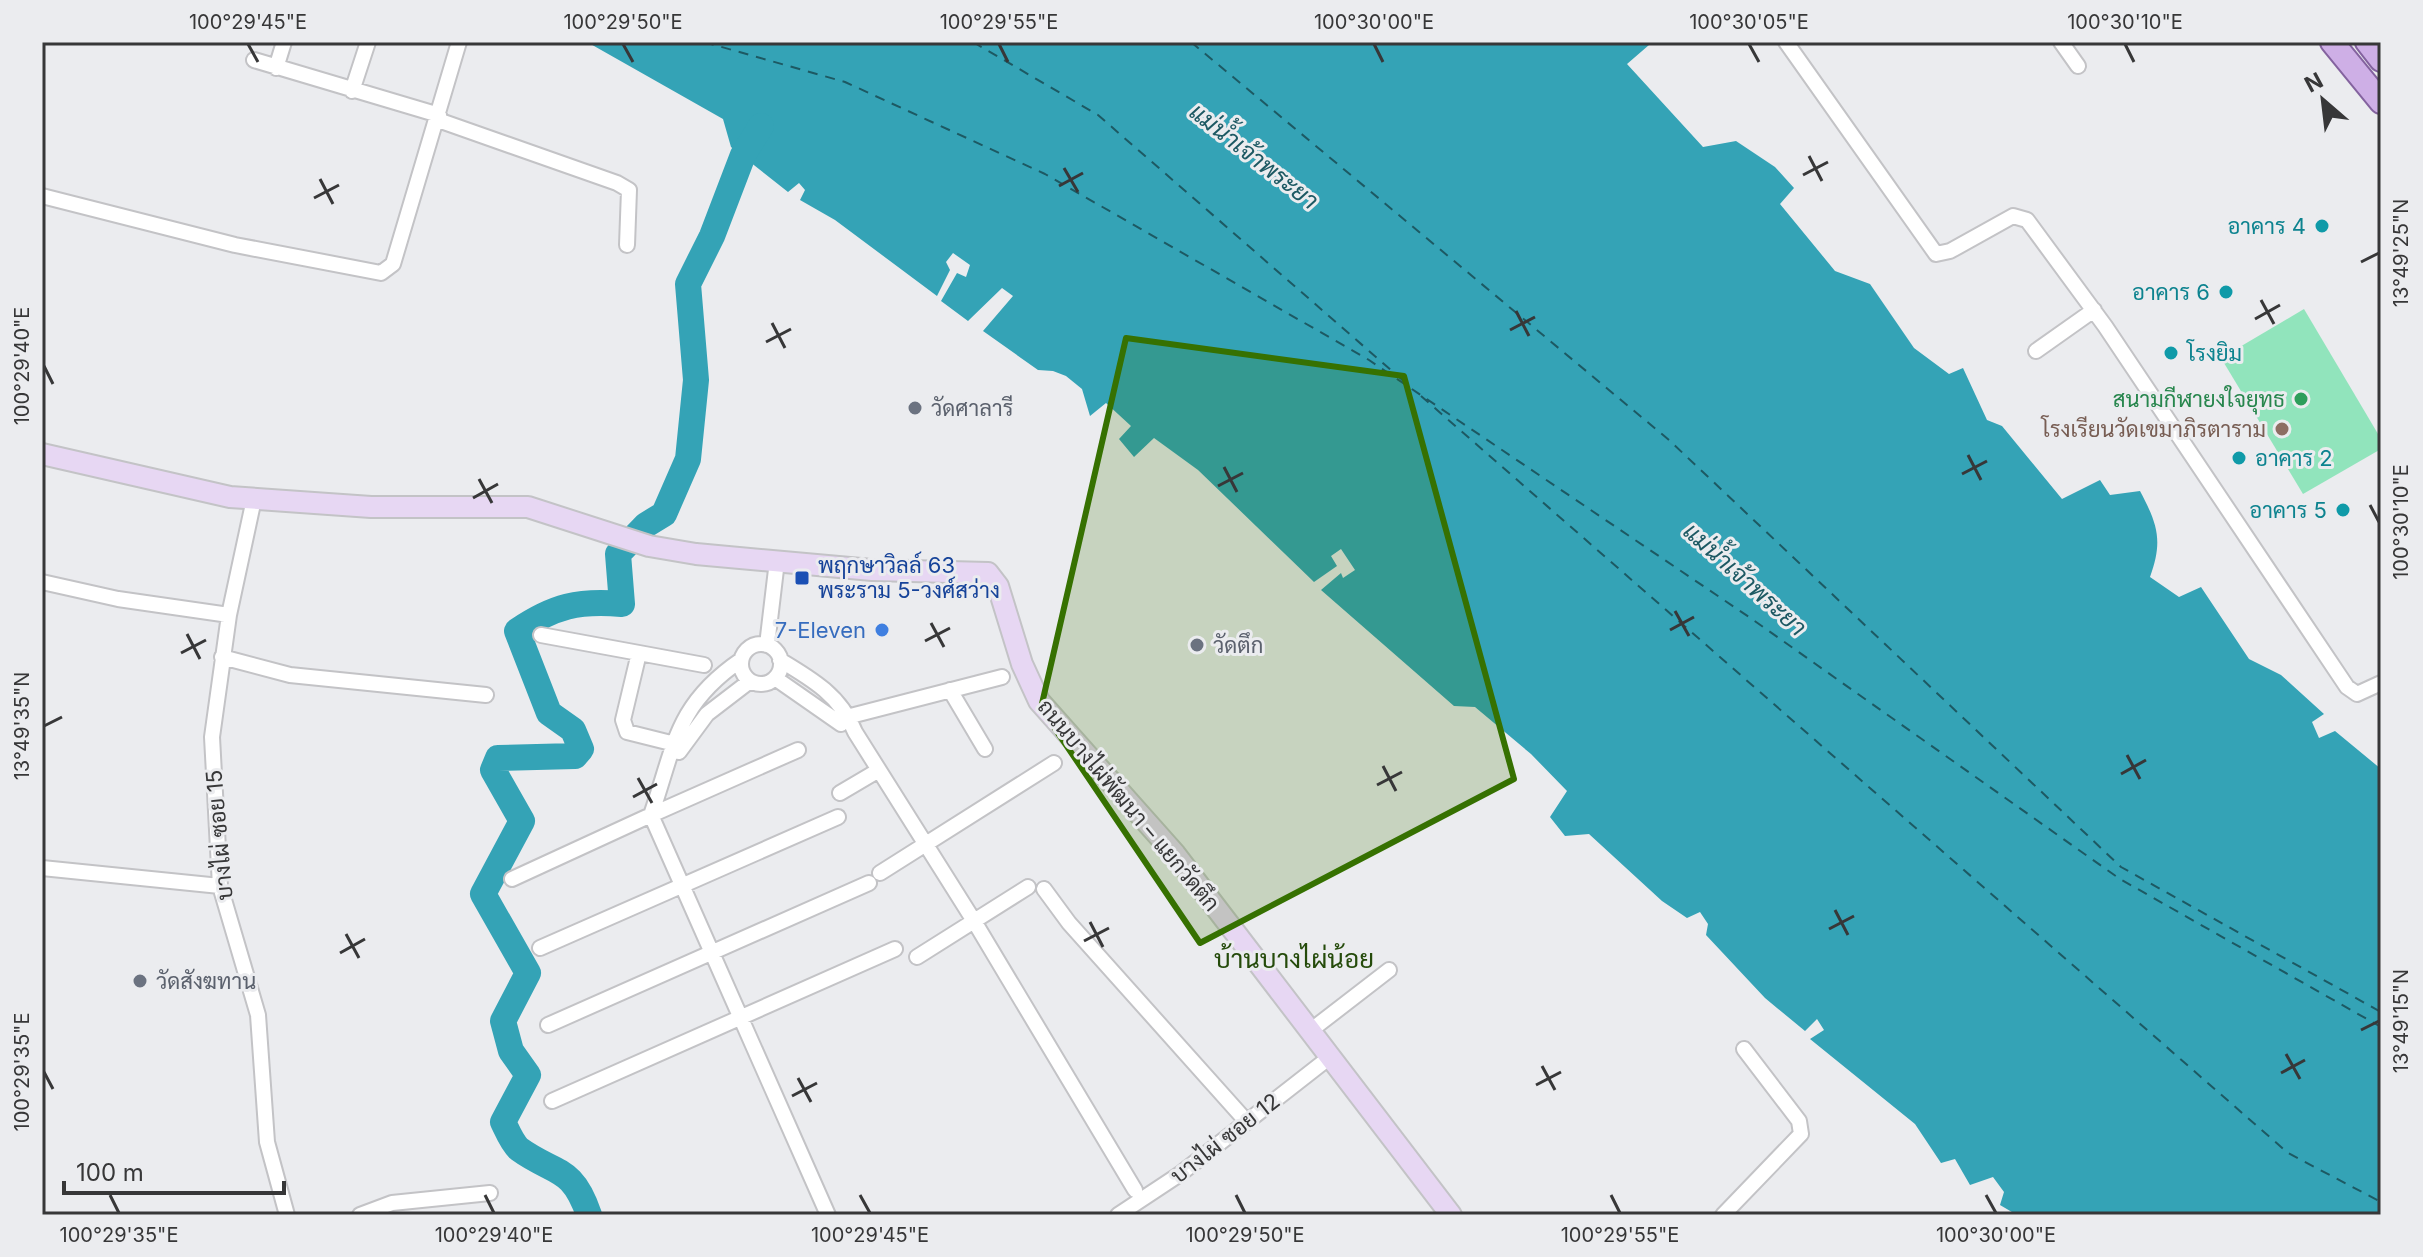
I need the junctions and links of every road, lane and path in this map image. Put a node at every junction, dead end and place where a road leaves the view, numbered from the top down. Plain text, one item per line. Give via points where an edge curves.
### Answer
1 (284, 42) edge
2 (368, 42) edge
3 (459, 42) edge
4 (1786, 42) edge
5 (2061, 42) edge
6 (2332, 42) edge
7 (2367, 42) edge
8 (254, 60) dead end
9 (2381, 60) edge
10 (2078, 66) dead end
11 (276, 68) junction
12 (352, 91) junction
13 (2381, 102) edge
14 (438, 118) junction
15 (42, 196) edge
16 (627, 245) dead end
17 (2094, 310) junction
18 (2036, 351) dead end
19 (42, 454) edge
20 (254, 499) junction
21 (777, 561) junction
22 (42, 582) edge
23 (229, 615) junction
24 (541, 635) dead end
25 (767, 645) junction
26 (639, 653) junction
27 (222, 657) junction
28 (741, 660) junction
29 (780, 660) junction
30 (704, 665) dead end
31 (1002, 677) dead end
32 (775, 678) junction
33 (750, 681) junction
34 (2381, 683) edge
35 (950, 690) junction
36 (486, 695) dead end
37 (842, 717) junction
38 (678, 745) junction
39 (985, 749) dead end
40 (798, 750) dead end
41 (1054, 763) dead end
42 (879, 770) junction
43 (840, 793) dead end
44 (651, 815) junction
45 (838, 817) dead end
46 (926, 847) junction
47 (42, 868) edge
48 (512, 879) dead end
49 (220, 886) junction
50 (680, 886) junction
51 (1028, 887) dead end
52 (1044, 889) dead end
53 (974, 921) junction
54 (540, 948) dead end
55 (895, 949) dead end
56 (710, 953) junction
57 (917, 957) dead end
58 (1389, 970) dead end
59 (739, 1018) junction
60 (548, 1025) dead end
61 (1310, 1031) junction
62 (1744, 1049) dead end
63 (1330, 1057) junction
64 (552, 1101) dead end
65 (1247, 1122) junction
66 (1135, 1190) dead end
67 (490, 1193) dead end
68 (1440, 1211) edge
69 (287, 1215) edge
70 (360, 1215) edge
71 (828, 1215) edge
72 (1118, 1215) edge
73 (1723, 1215) edge

1 - 11 street
2 - 12 street
3 - 14 street
4 - 17 street via 1936,254 2022,216
5 - 10 street
6 - 13 main road
7 - 9 main road
8 - 11 street
11 - 12 street
12 - 14 street
14 - 15 street via 393,264 381,273 235,245
14 - 16 street via 629,190
17 - 18 street
17 - 34 street via 2347,687 2357,694
19 - 20 street
20 - 21 street, ถนนบางไผ่พัฒนา – แยกวัดตึก via 371,507 528,507 649,546
20 - 23 street, บางไผ่ ซอย 15
21 - 25 street
21 - 61 street, ถนนบางไผ่พัฒนา – แยกวัดตึก via 982,572 994,578 1039,701 1167,843
22 - 23 street
23 - 27 street, บางไผ่ ซอย 15
24 - 26 street
25 - 28 street via 751,647
25 - 29 street
26 - 30 street
26 - 38 street via 624,727 633,736
27 - 36 street via 290,675
27 - 49 street, บางไผ่ ซอย 15 via 212,737
28 - 33 street
28 - 38 street via 690,707
29 - 32 street
29 - 37 street via 818,683
31 - 35 street
32 - 33 street via 759,684
32 - 37 street
33 - 38 street
35 - 37 street
35 - 39 street
37 - 42 street
38 - 44 street
40 - 44 street
41 - 46 street
42 - 43 street
42 - 46 street
44 - 48 street
44 - 50 street
45 - 50 street
46 - 53 street
46 - 56 street via 875,878
47 - 49 street
49 - 69 street, บางไผ่ ซอย 15 via 258,1015 267,1142
50 - 54 street
50 - 56 street
51 - 53 street
52 - 65 street
53 - 57 street
53 - 66 street
55 - 59 street
56 - 59 street
56 - 60 street
58 - 61 street
59 - 64 street
59 - 71 street
61 - 63 street, ถนนบางไผ่พัฒนา – แยกวัดตึก
62 - 73 street via 1799,1121 1801,1134
63 - 65 street, บางไผ่ ซอย 12
63 - 68 street, ถนนบางไผ่พัฒนา – แยกวัดตึก
65 - 72 street, บางไผ่ ซอย 12
67 - 70 street via 392,1203

